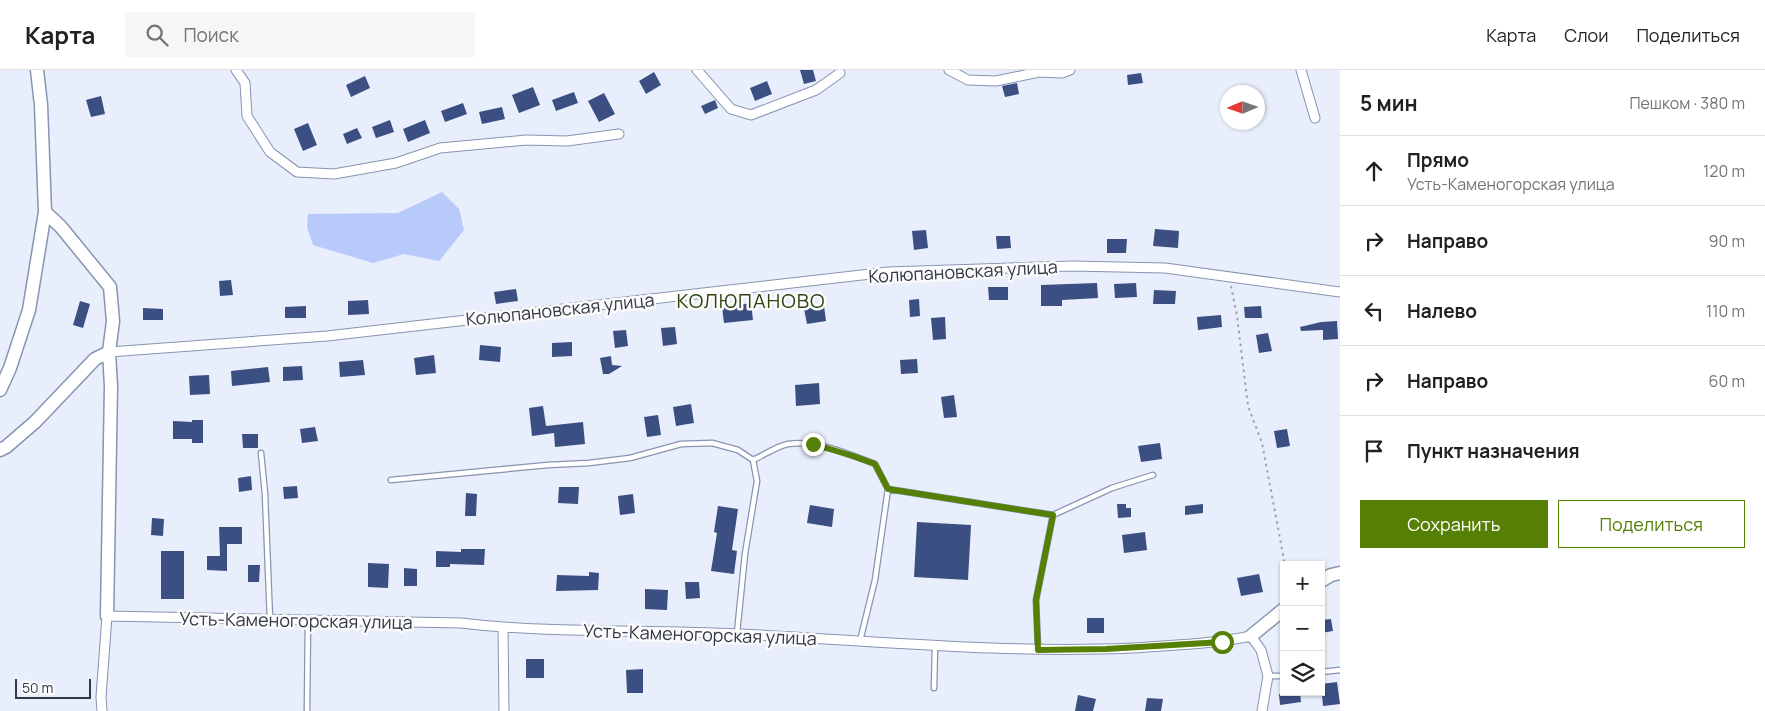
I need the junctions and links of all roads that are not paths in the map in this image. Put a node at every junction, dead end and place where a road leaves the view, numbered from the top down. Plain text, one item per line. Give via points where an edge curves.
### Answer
1 (36, 70) edge
2 (236, 70) edge
3 (697, 70) edge
4 (949, 70) edge
5 (1070, 70) edge
6 (1301, 70) edge
7 (1039, 71) edge
8 (840, 73) dead end
9 (1315, 118) dead end
10 (619, 134) dead end
11 (45, 212) junction
12 (1340, 292) edge
13 (109, 352) junction
14 (0, 390) edge
15 (0, 450) edge
16 (261, 453) dead end
17 (753, 460) junction
18 (1153, 475) dead end
19 (391, 480) dead end
20 (888, 489) junction
21 (1053, 515) junction
22 (1340, 573) edge
23 (1325, 579) edge
24 (1280, 612) edge
25 (106, 616) junction
26 (270, 620) junction
27 (308, 620) junction
28 (503, 628) junction
29 (737, 634) junction
30 (1252, 636) junction
31 (860, 641) junction
32 (935, 646) junction
33 (1038, 650) junction
34 (1340, 670) edge
35 (1325, 672) edge
36 (1268, 676) junction
37 (1280, 676) edge
38 (934, 688) dead end
39 (102, 711) edge
40 (307, 711) edge
41 (504, 711) edge
42 (1262, 711) edge

1 - 11 street via 41,105
2 - 10 street via 245,83 247,116 270,152 297,172 334,174 396,163 440,148 526,140 567,141
3 - 8 street via 730,109 751,115 816,90
4 - 7 street via 968,80 996,81
5 - 7 street via 1062,73
6 - 9 street
11 - 13 street via 110,288 113,321
11 - 14 street via 29,310
12 - 13 street, Колюпановская улица via 1165,268 1072,266 888,272 327,336
13 - 15 street via 95,359 35,422
13 - 25 street
16 - 26 lane
17 - 19 lane via 738,450 712,443 681,444 630,458
17 - 20 lane via 787,444 813,444 875,464
17 - 29 lane via 756,481 744,554
18 - 21 lane via 1112,488
20 - 21 lane
20 - 31 lane via 875,580
21 - 33 lane via 1036,600
22 - 23 street
24 - 30 street, Усть-Каменогорская улица
25 - 26 street, Усть-Каменогорская улица
25 - 39 street
26 - 27 street, Усть-Каменогорская улица
27 - 28 street, Усть-Каменогорская улица via 461,623
27 - 40 lane
28 - 29 street, Усть-Каменогорская улица
28 - 41 street
29 - 31 street, Усть-Каменогорская улица
30 - 33 street, Усть-Каменогорская улица via 1184,645
30 - 36 street via 1262,650
31 - 32 street, Усть-Каменогорская улица
32 - 33 street, Усть-Каменогорская улица
32 - 38 lane
34 - 35 lane
36 - 37 lane
36 - 42 street

